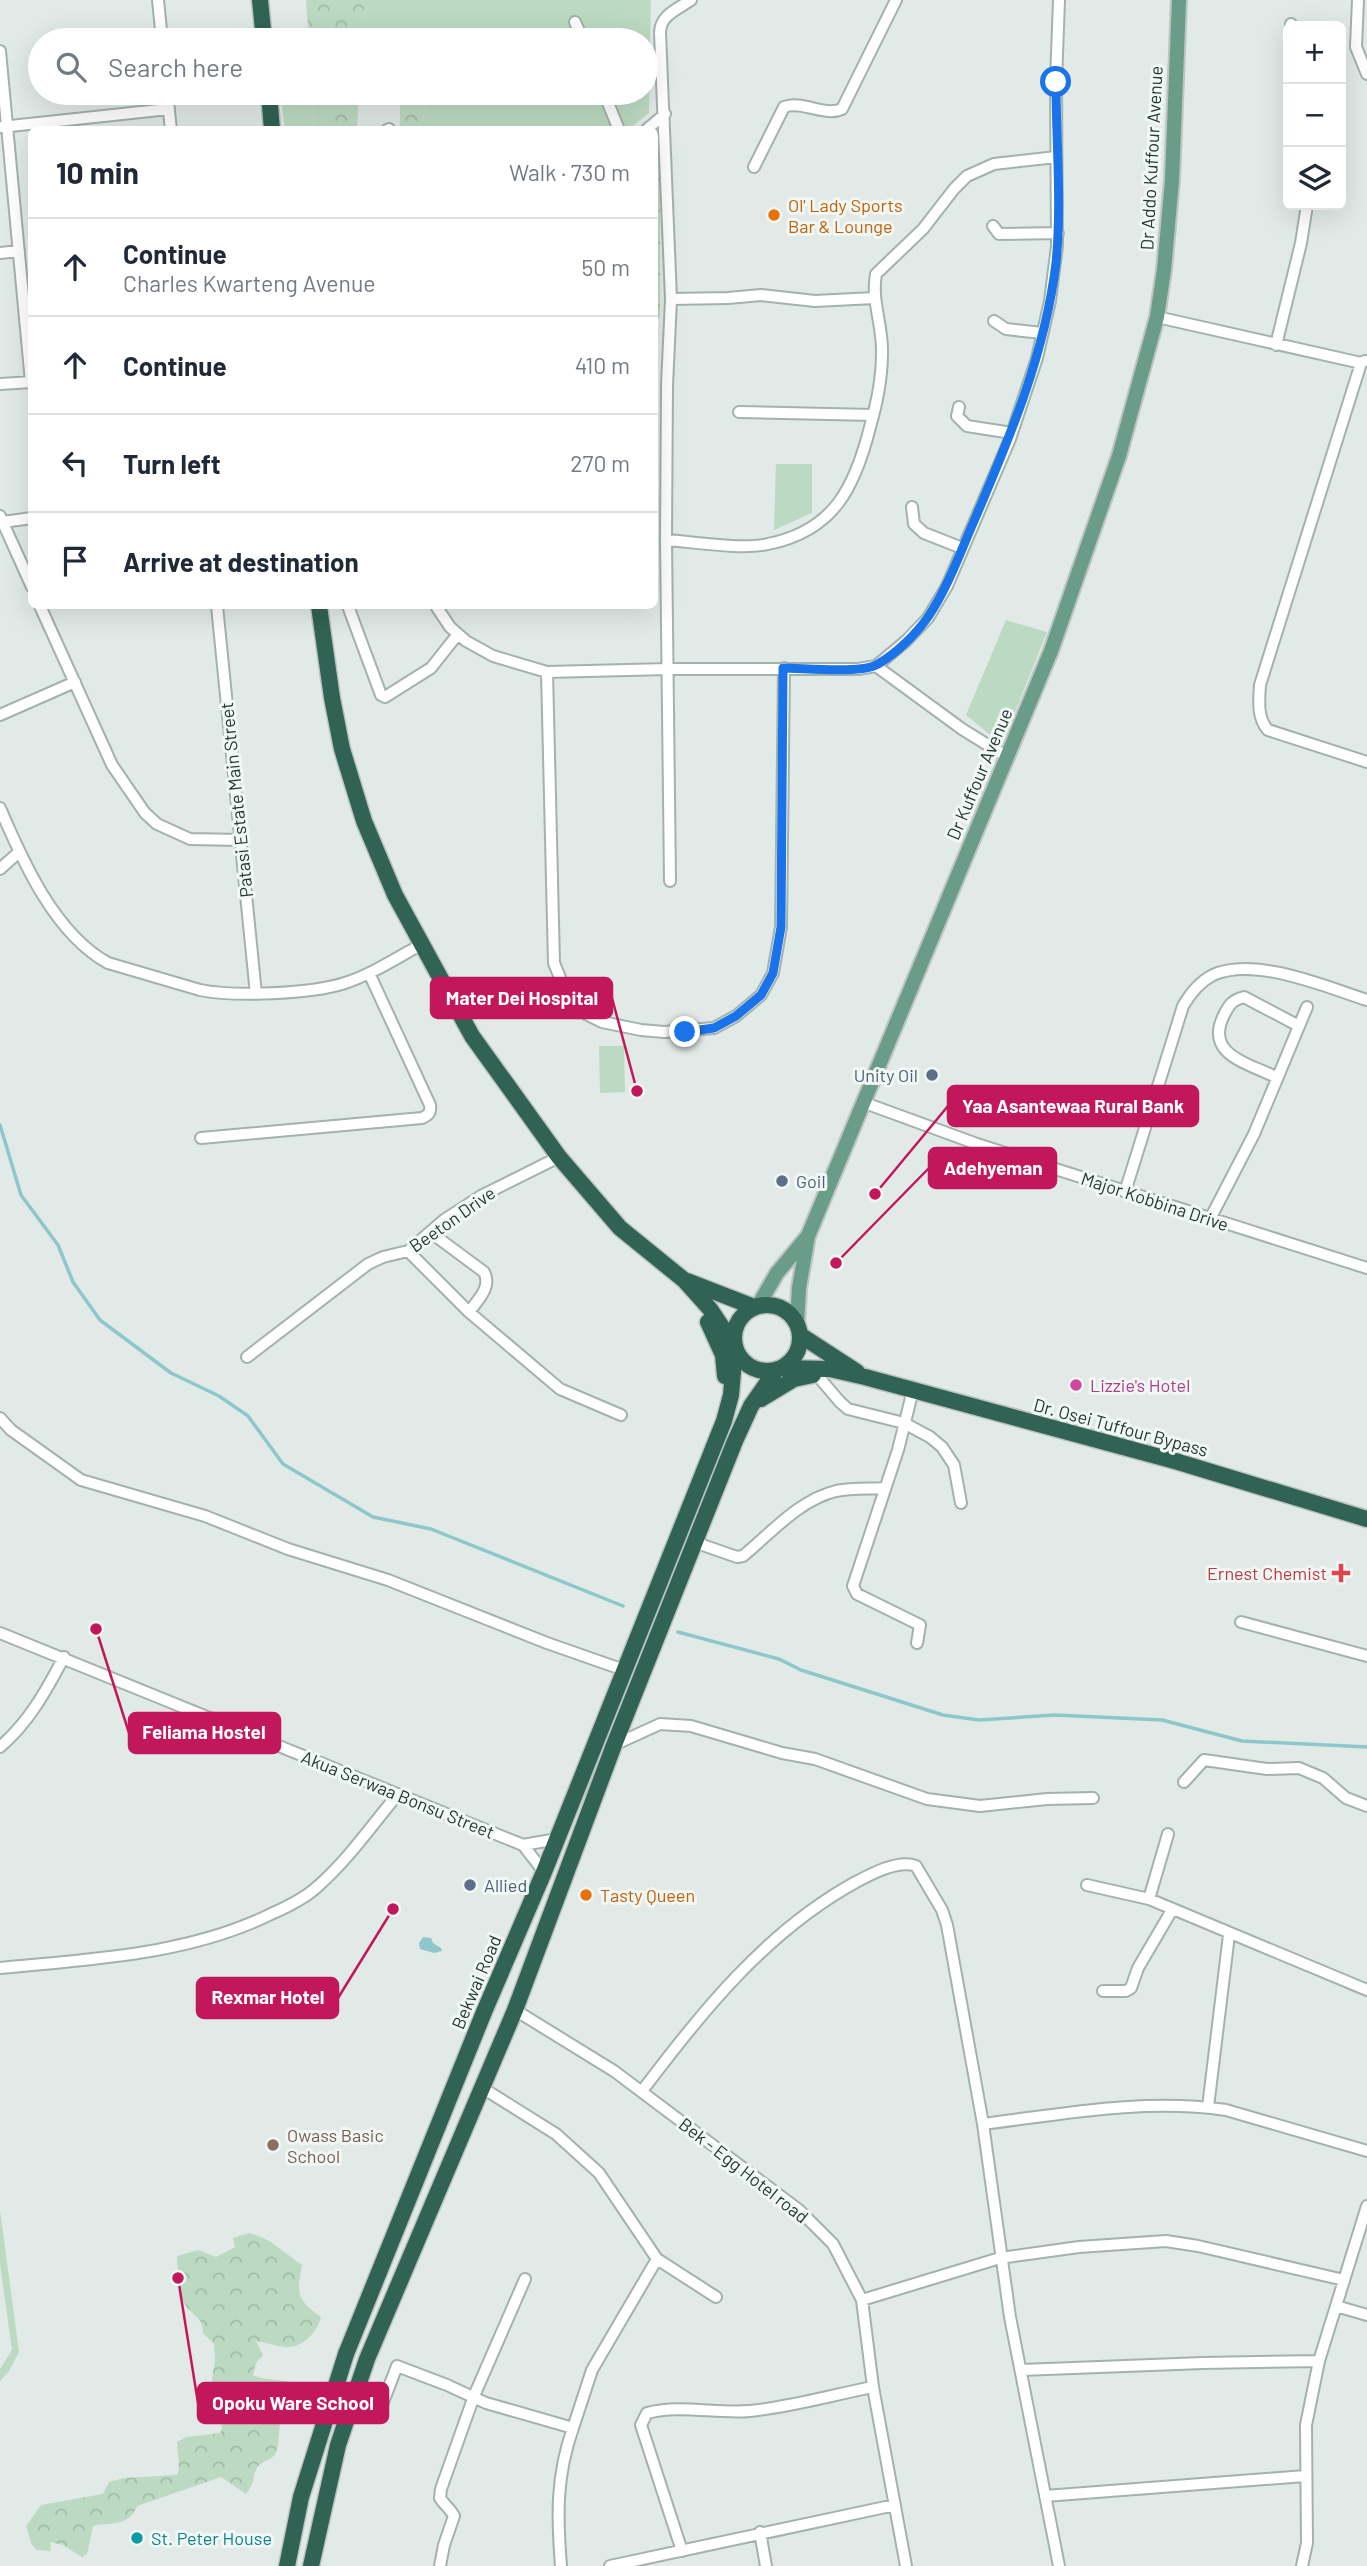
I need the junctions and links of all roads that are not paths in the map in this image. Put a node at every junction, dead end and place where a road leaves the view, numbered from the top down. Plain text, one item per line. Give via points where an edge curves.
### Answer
1 (158, 0) edge
2 (260, 0) edge
3 (691, 0) edge
4 (896, 0) edge
5 (1059, 0) edge
6 (1179, 0) edge
7 (1358, 0) edge
8 (575, 22) dead end
9 (161, 28) edge
10 (263, 28) edge
11 (578, 28) edge
12 (0, 51) edge
13 (1367, 74) edge
14 (168, 105) edge
15 (270, 105) edge
16 (609, 105) edge
17 (169, 109) junction
18 (665, 114) junction
19 (171, 126) edge
20 (272, 126) edge
21 (617, 126) edge
22 (651, 126) edge
23 (4, 127) edge
24 (1056, 157) junction
25 (754, 167) dead end
26 (1306, 210) edge
27 (992, 226) dead end
28 (1058, 233) junction
29 (19, 251) junction
30 (0, 253) edge
31 (874, 298) junction
32 (671, 299) junction
33 (1157, 317) junction
34 (993, 321) dead end
35 (1042, 333) junction
36 (1276, 345) junction
37 (28, 349) edge
38 (1364, 362) edge
39 (28, 382) edge
40 (0, 384) edge
41 (959, 407) dead end
42 (658, 411) edge
43 (667, 411) junction
44 (739, 412) dead end
45 (873, 415) junction
46 (1012, 433) junction
47 (912, 507) dead end
48 (28, 518) edge
49 (1, 519) edge
50 (666, 540) junction
51 (962, 548) junction
52 (28, 578) edge
53 (41, 609) edge
54 (217, 609) edge
55 (319, 609) edge
56 (349, 609) edge
57 (438, 609) edge
58 (458, 634) junction
59 (876, 666) junction
60 (783, 668) junction
61 (668, 669) junction
62 (547, 672) junction
63 (75, 682) junction
64 (0, 715) edge
65 (1007, 757) junction
66 (1367, 762) edge
67 (0, 808) edge
68 (240, 840) junction
69 (19, 852) junction
70 (0, 869) edge
71 (670, 881) dead end
72 (422, 944) junction
73 (369, 973) junction
74 (256, 994) junction
75 (1367, 1000) edge
76 (1307, 1007) dead end
77 (1299, 1026) junction
78 (1276, 1077) junction
79 (865, 1103) junction
80 (201, 1138) dead end
81 (559, 1157) junction
82 (1125, 1192) junction
83 (1210, 1219) junction
84 (430, 1232) junction
85 (808, 1236) junction
86 (408, 1251) junction
87 (1367, 1268) edge
88 (690, 1286) junction
89 (756, 1307) junction
90 (469, 1312) junction
91 (798, 1329) junction
92 (735, 1347) junction
93 (247, 1357) dead end
94 (779, 1369) junction
95 (817, 1375) junction
96 (859, 1376) junction
97 (912, 1390) junction
98 (751, 1406) junction
99 (621, 1415) dead end
100 (0, 1418) edge
101 (724, 1421) junction
102 (904, 1423) junction
103 (885, 1488) junction
104 (961, 1503) dead end
105 (1367, 1518) edge
106 (694, 1542) junction
107 (1241, 1622) dead end
108 (0, 1633) edge
109 (917, 1643) dead end
110 (1367, 1656) edge
111 (64, 1657) junction
112 (624, 1670) junction
113 (614, 1745) junction
114 (0, 1747) edge
115 (1184, 1783) dead end
116 (398, 1794) junction
117 (1093, 1798) dead end
118 (1367, 1805) edge
119 (1168, 1834) dead end
120 (557, 1839) junction
121 (523, 1845) junction
122 (544, 1872) junction
123 (1087, 1885) dead end
124 (1149, 1899) junction
125 (1172, 1910) junction
126 (1229, 1935) junction
127 (0, 1968) edge
128 (1367, 1990) edge
129 (1102, 1991) dead end
130 (515, 2010) junction
131 (481, 2087) junction
132 (642, 2091) junction
133 (447, 2105) junction
134 (1208, 2107) junction
135 (470, 2114) junction
136 (983, 2124) junction
137 (1367, 2151) edge
138 (1367, 2206) edge
139 (1000, 2258) junction
140 (657, 2259) junction
141 (525, 2279) dead end
142 (1344, 2280) junction
143 (716, 2297) dead end
144 (862, 2300) junction
145 (1336, 2306) junction
146 (1367, 2315) edge
147 (1319, 2361) junction
148 (1021, 2370) junction
149 (873, 2387) junction
150 (474, 2396) junction
151 (352, 2403) junction
152 (573, 2427) junction
153 (1305, 2476) junction
154 (1045, 2496) junction
155 (895, 2505) junction
156 (761, 2532) junction
157 (682, 2551) junction
158 (287, 2566) edge
159 (311, 2566) edge
160 (440, 2566) edge
161 (561, 2566) edge
162 (610, 2566) edge
163 (766, 2566) edge
164 (906, 2566) edge
165 (1059, 2566) edge
166 (1303, 2566) edge

1 - 9 street
2 - 10 highway
3 - 18 street via 660,25
4 - 25 street via 842,109 783,107
5 - 24 street
6 - 33 main road, Dr Addo Kuffour Avenue via 1170,205
7 - 13 street via 1356,47
8 - 11 street
12 - 23 street
14 - 17 street
15 - 20 highway
16 - 21 street
17 - 19 street
17 - 23 street
18 - 22 street
18 - 32 street
23 - 29 street
24 - 28 street
24 - 31 street via 994,164 967,177 876,274
26 - 36 street
27 - 28 street via 999,234
28 - 35 street
29 - 30 street
29 - 37 street
31 - 32 street via 816,301 761,295
31 - 45 street via 883,349
32 - 43 street
33 - 36 street
33 - 65 main road, Dr Kuffour Avenue via 1114,469 1051,651
34 - 35 street via 1006,329
35 - 46 street
36 - 38 street
38 - 66 street via 1259,697 1262,723 1268,730
39 - 40 street
41 - 46 street via 957,416 967,426
42 - 43 street
43 - 50 street
44 - 45 street
45 - 50 street via 850,487 836,507 811,527 766,545
46 - 51 street
47 - 51 street via 914,524 924,533
48 - 49 street
49 - 52 street
50 - 61 street
51 - 59 street via 928,618
53 - 63 street
54 - 68 street, Patasi Estate Main Street
55 - 72 highway via 342,749 364,821
56 - 58 street via 385,697 431,668
57 - 58 street
58 - 62 street via 493,656
59 - 60 street
59 - 65 street
60 - 61 street
60 - 62 street via 781,927 773,973 761,995 714,1028 664,1032 602,1022 586,1014 557,975
61 - 62 street
61 - 71 street
63 - 64 street
63 - 68 street via 112,765 151,819 190,839
65 - 79 main road, Dr Kuffour Avenue
67 - 69 street
68 - 74 street, Patasi Estate Main Street
69 - 70 street
69 - 74 street via 61,922 99,958 200,990
72 - 73 street
72 - 81 highway via 472,1035
73 - 74 street via 328,987
73 - 80 street via 430,1105 427,1115
75 - 82 street via 1280,972 1245,970 1210,976 1183,1006
76 - 77 street
77 - 78 street
77 - 78 street via 1244,997 1229,1005 1218,1027 1218,1041 1226,1052
78 - 83 street via 1254,1134
79 - 82 street, Major Kobbina Drive
79 - 85 main road, Dr Kuffour Avenue
81 - 84 street, Beeton Drive via 487,1192
81 - 88 highway via 620,1228
82 - 83 street, Major Kobbina Drive
83 - 87 street, Major Kobbina Drive
84 - 86 street, Beeton Drive
84 - 90 street via 487,1277 486,1288
85 - 89 main road
85 - 91 main road
86 - 90 street
86 - 93 street, Beeton Drive via 368,1264
88 - 89 highway
88 - 92 highway
88 - 101 highway via 723,1356
89 - 91 highway via 776,1306 792,1316
89 - 92 highway via 737,1323
90 - 99 street via 560,1389
91 - 94 highway via 799,1348
91 - 96 highway, Dr. Osei Tuffour Bypass
92 - 94 highway via 740,1358 756,1369
92 - 101 highway
94 - 96 highway, Dr. Osei Tuffour Bypass via 830,1369
94 - 98 highway
95 - 96 highway
95 - 98 highway via 794,1378
95 - 102 street via 848,1409
96 - 97 highway, Dr. Osei Tuffour Bypass
97 - 102 street
97 - 105 highway, Dr. Osei Tuffour Bypass
98 - 106 highway
100 - 112 street via 81,1480 205,1516
101 - 112 highway, Bekwai Road
102 - 103 street
102 - 104 street via 942,1447 954,1465
103 - 106 street via 828,1494 799,1508 743,1556
103 - 109 street via 853,1586 857,1594 920,1625
106 - 113 highway
107 - 110 street
108 - 111 street, Akua Serwaa Bonsu Street
111 - 114 street via 37,1707
111 - 116 street, Akua Serwaa Bonsu Street
112 - 120 highway, Bekwai Road
113 - 117 street via 660,1724 691,1726 815,1759 927,1799 980,1806
113 - 130 highway
115 - 118 street via 1204,1760 1267,1769 1299,1768 1323,1778 1346,1798
116 - 121 street, Akua Serwaa Bonsu Street
116 - 127 street via 317,1887 264,1918 219,1936 160,1950
119 - 124 street
120 - 121 street
120 - 122 highway, Bekwai Road
121 - 122 street
122 - 133 highway, Bekwai Road
123 - 124 street
124 - 125 street
125 - 126 street
125 - 129 street via 1131,1988
126 - 128 street
126 - 134 street
130 - 131 highway
130 - 132 street, Bek - Egg Hotel road
131 - 135 highway
131 - 140 street via 556,2134 598,2173
132 - 136 street via 699,2017 771,1942 835,1894 871,1874 908,1864 919,1870 945,1917
132 - 144 street, Bek - Egg Hotel road via 799,2210 833,2244
133 - 135 highway
133 - 158 highway, Bekwai Road via 346,2354 300,2497
134 - 136 street via 1161,2105
134 - 137 street
135 - 151 highway
136 - 139 street
138 - 142 street
139 - 142 street via 1166,2241
139 - 144 street
139 - 148 street
140 - 143 street
140 - 152 street via 592,2370
141 - 150 street
142 - 145 street
144 - 149 street, Bek - Egg Hotel road
145 - 146 street
145 - 147 street
147 - 148 street
147 - 153 street via 1306,2425
148 - 154 street
149 - 155 street, Bek - Egg Hotel road
149 - 157 street via 749,2411 666,2408 647,2413 641,2425
150 - 151 street via 397,2366 380,2410
150 - 152 street
150 - 160 street via 441,2489 440,2498 454,2516
151 - 159 highway
152 - 161 street via 556,2512
153 - 154 street
153 - 166 street
154 - 165 street
155 - 156 street
155 - 164 street, Bek - Egg Hotel road
156 - 157 street
156 - 163 street
157 - 162 street

